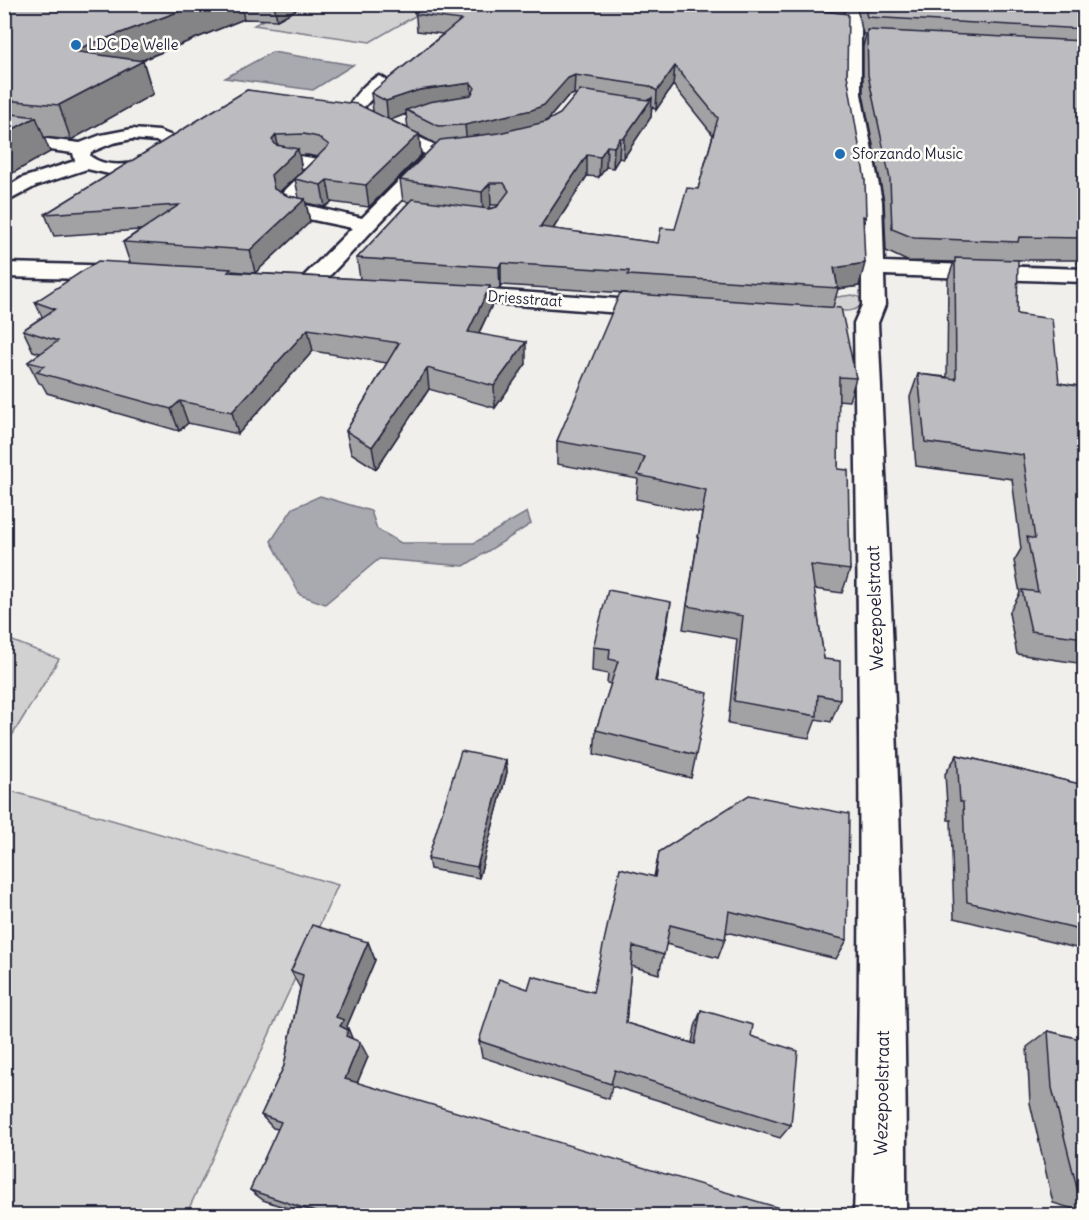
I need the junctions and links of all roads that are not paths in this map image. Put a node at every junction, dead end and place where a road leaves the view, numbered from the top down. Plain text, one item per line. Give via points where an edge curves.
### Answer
1 (848, 4) edge
2 (834, 24) edge
3 (857, 35) junction
4 (380, 81) dead end
5 (406, 122) edge
6 (386, 129) junction
7 (4, 139) edge
8 (495, 147) edge
9 (436, 153) junction
10 (288, 161) edge
11 (4, 197) edge
12 (382, 207) junction
13 (404, 210) edge
14 (366, 225) junction
15 (875, 268) junction
16 (4, 270) edge
17 (150, 274) edge
18 (1084, 275) edge
19 (286, 283) edge
20 (309, 284) junction
21 (333, 286) edge
22 (427, 292) edge
23 (676, 310) edge
24 (880, 1215) edge

1 - 3 street, Wezepoelstraat
2 - 3 street
3 - 15 street, Wezepoelstraat via 853,94 872,201
4 - 6 street via 356,107 360,115
5 - 6 street
6 - 9 street
7 - 11 street via 84,156
8 - 9 street
9 - 12 street
10 - 14 street via 330,167 292,191 287,198 288,206
12 - 13 street
12 - 14 street
14 - 20 street
15 - 18 street
15 - 24 street, Wezepoelstraat via 874,305 854,322 881,811
16 - 17 street
19 - 20 street
20 - 21 street
22 - 23 street, Driesstraat

